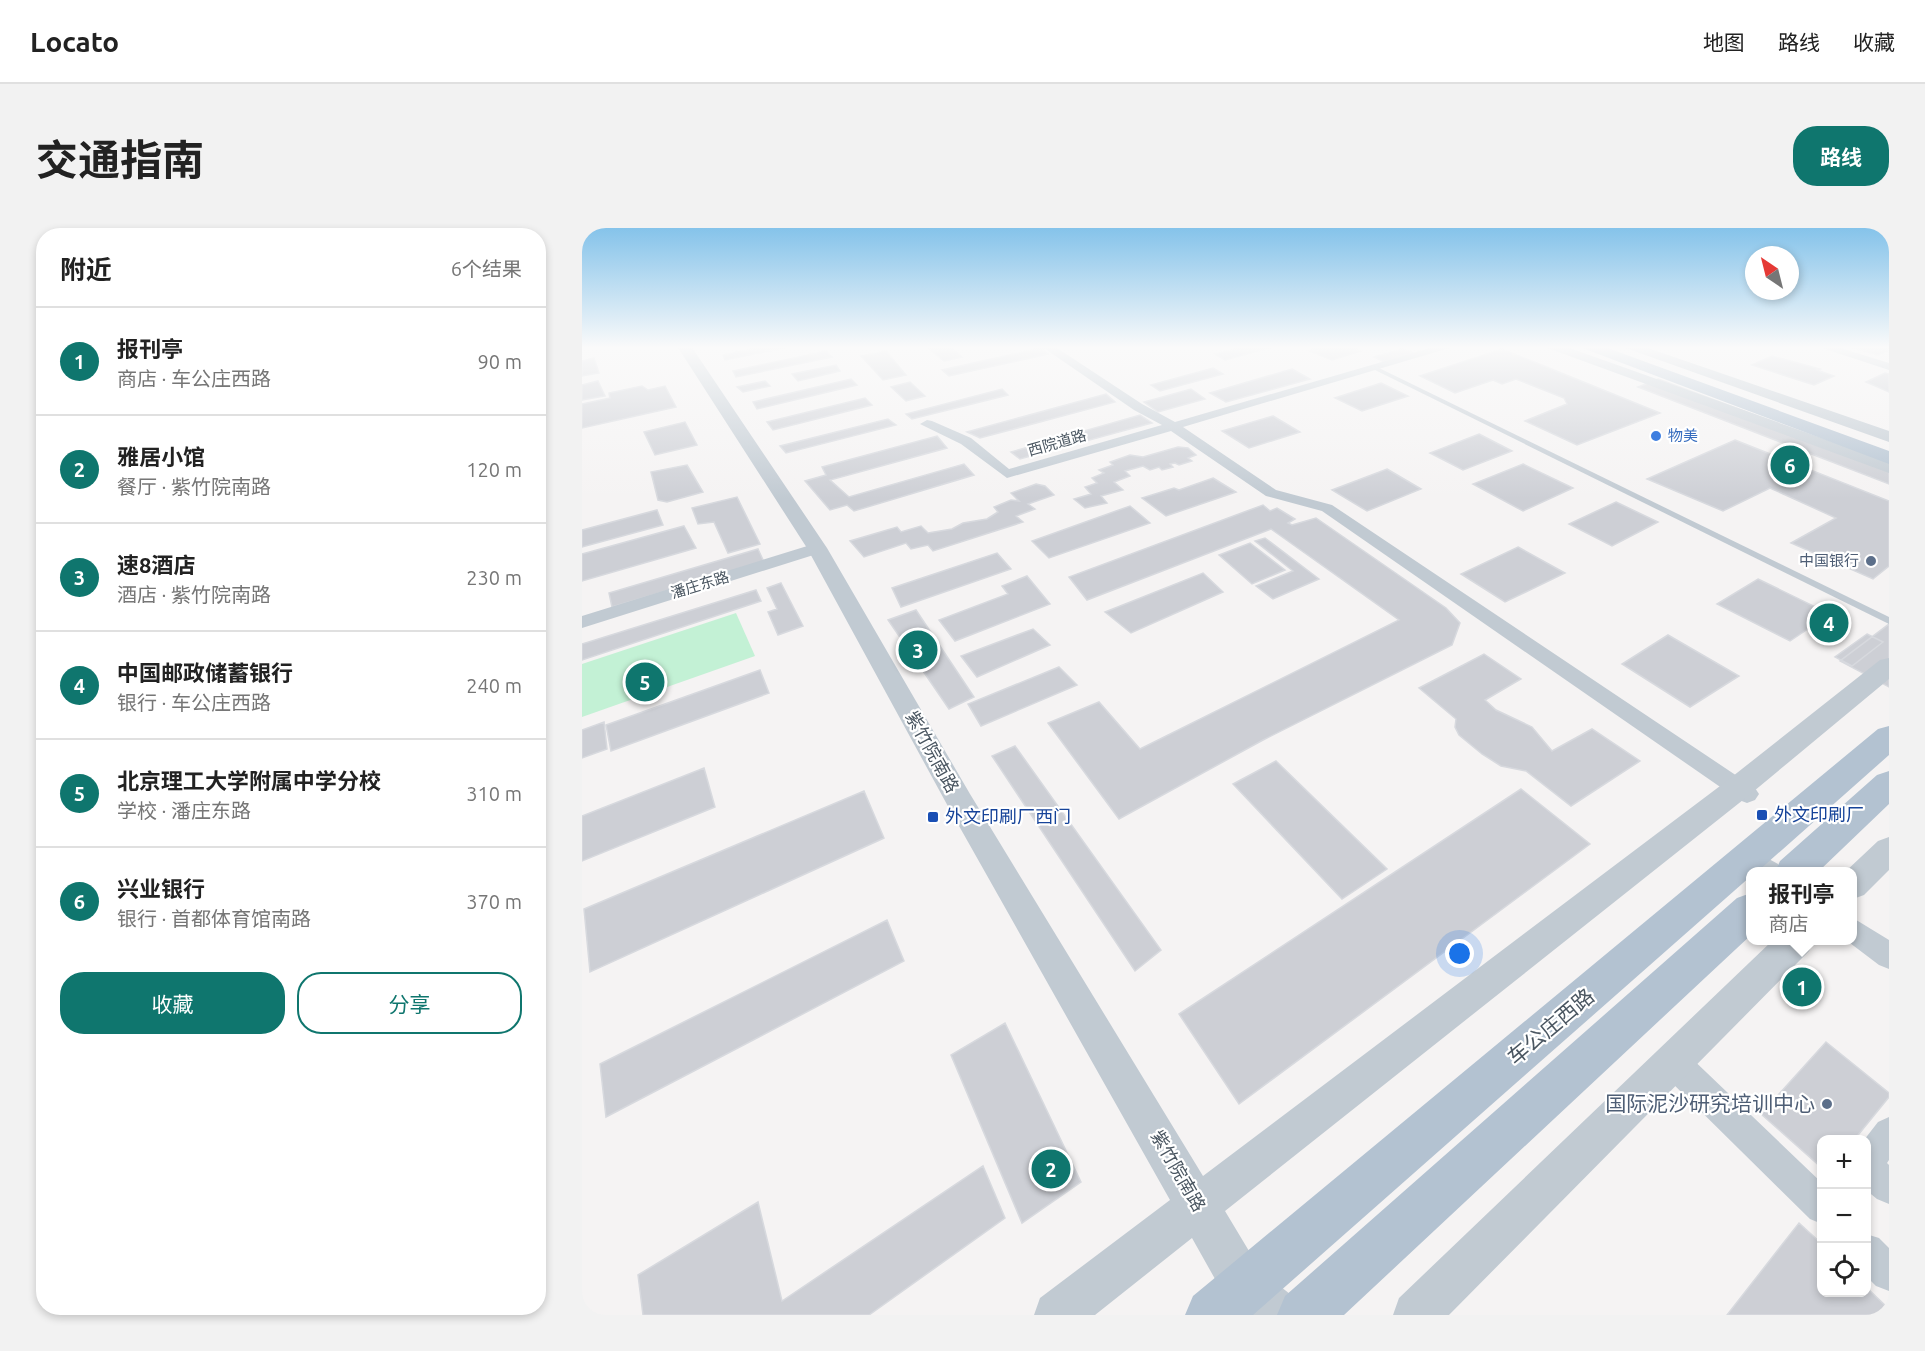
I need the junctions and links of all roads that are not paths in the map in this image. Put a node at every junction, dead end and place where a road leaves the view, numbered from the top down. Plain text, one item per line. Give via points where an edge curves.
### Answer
1 (717, 397) edge
2 (1123, 397) edge
3 (1275, 397) edge
4 (1433, 397) edge
5 (1689, 397) edge
6 (1739, 397) edge
7 (1751, 397) edge
8 (1765, 397) edge
9 (927, 424) dead end
10 (1171, 425) junction
11 (1889, 437) edge
12 (1889, 447) edge
13 (1889, 458) edge
14 (1889, 468) edge
15 (817, 548) junction
16 (1889, 621) edge
17 (582, 622) edge
18 (1889, 666) edge
19 (1889, 737) edge
20 (1889, 784) edge
21 (1742, 791) junction
22 (1889, 850) edge
23 (1759, 865) edge
24 (1798, 867) edge
25 (1746, 876) edge
26 (1857, 881) edge
27 (1746, 915) edge
28 (1857, 933) edge
29 (1792, 945) edge
30 (1889, 956) edge
31 (1673, 1062) junction
32 (1889, 1133) edge
33 (1871, 1158) edge
34 (1871, 1170) edge
35 (1889, 1187) edge
36 (1817, 1203) edge
37 (1198, 1205) junction
38 (1871, 1256) edge
39 (1889, 1273) edge
40 (1247, 1308) edge
41 (1057, 1315) edge
42 (1304, 1315) edge
43 (1416, 1315) edge

1 - 15 street, 紫竹院南路
2 - 10 street
3 - 10 street, 西院道路
4 - 16 lane
5 - 14 street
6 - 13 main road
7 - 12 main road
8 - 11 street
9 - 10 street, 西院道路 via 966,441 1007,474
10 - 21 street via 1271,493 1327,508
15 - 17 street, 潘庄东路
15 - 37 street, 紫竹院南路 via 960,802
18 - 21 street
19 - 23 main road, 车公庄西路
20 - 24 main road
21 - 37 street
22 - 26 street
25 - 40 main road, 车公庄西路
27 - 42 main road
28 - 30 street
29 - 31 street
31 - 36 street
31 - 43 street
32 - 33 street
34 - 35 street
37 - 40 street, 紫竹院南路
37 - 41 street
38 - 39 street

